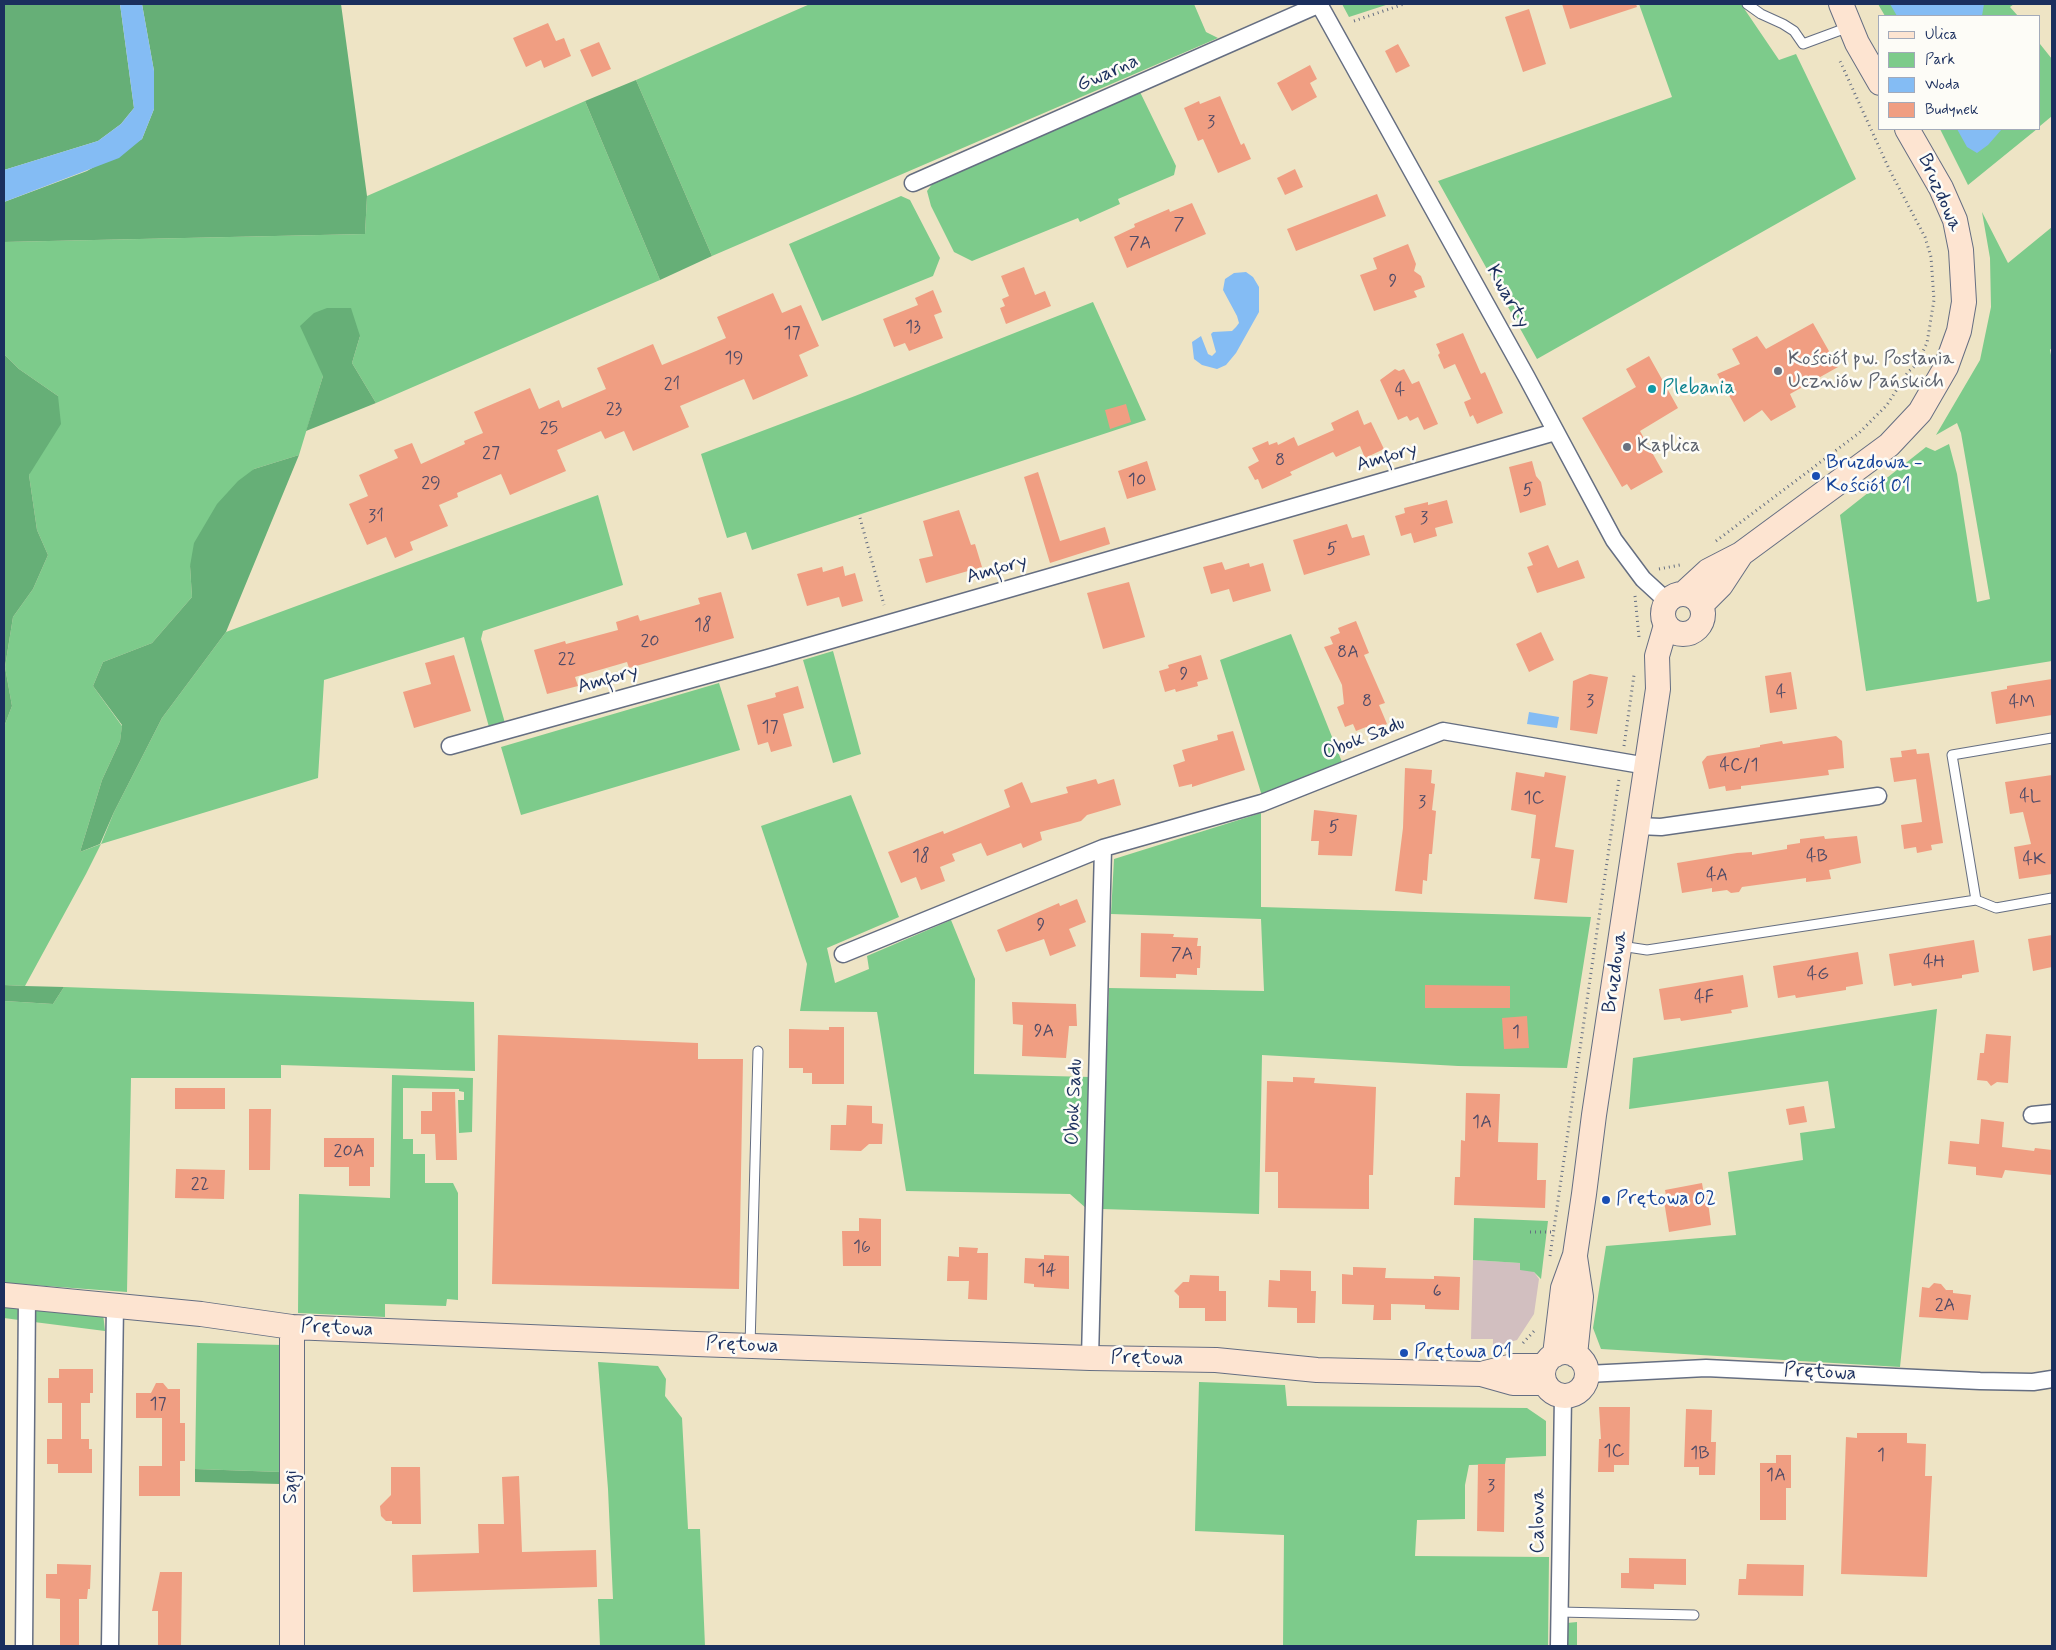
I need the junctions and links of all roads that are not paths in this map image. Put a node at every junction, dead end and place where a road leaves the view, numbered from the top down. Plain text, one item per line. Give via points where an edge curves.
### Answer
1 (1320, 4) edge
2 (1748, 4) edge
3 (1842, 4) edge
4 (1839, 31) junction
5 (1878, 80) edge
6 (1908, 130) edge
7 (913, 183) dead end
8 (1556, 432) junction
9 (1680, 612) junction
10 (2052, 738) edge
11 (450, 746) dead end
12 (1647, 766) junction
13 (1878, 796) dead end
14 (1638, 826) junction
15 (1103, 848) junction
16 (2052, 898) edge
17 (1976, 900) junction
18 (1620, 946) junction
19 (843, 954) dead end
20 (758, 1051) dead end
21 (2052, 1113) edge
22 (2032, 1115) dead end
23 (15, 1296) edge
24 (115, 1305) junction
25 (292, 1327) junction
26 (750, 1346) junction
27 (1090, 1358) junction
28 (1561, 1371) junction
29 (2052, 1379) edge
30 (1559, 1612) junction
31 (1694, 1615) dead end
32 (24, 1646) edge
33 (110, 1646) edge
34 (292, 1646) edge
35 (1559, 1646) edge

1 - 7 street, Gwarna
1 - 8 street, Kwarty
2 - 4 lane via 1794,32 1803,44
3 - 4 street
4 - 5 street
6 - 9 street, Bruzdowa via 1941,188 1954,220 1961,250 1964,302 1946,367 1920,412 1889,445 1741,554 1721,585
8 - 9 street, Kwarty via 1614,540 1643,579
8 - 11 street, Amfory
9 - 12 street, Bruzdowa via 1657,656 1658,689
10 - 17 lane via 1952,755
12 - 14 street, Bruzdowa
12 - 15 street, Obok Sadu via 1443,731 1262,803
13 - 14 street via 1661,827
14 - 18 street, Bruzdowa
15 - 19 street, Obok Sadu
15 - 27 street, Obok Sadu
16 - 17 lane via 1996,908
17 - 18 lane via 1647,950
18 - 28 street, Bruzdowa via 1575,1255 1562,1288
20 - 26 lane
21 - 22 street
23 - 24 street, Prętowa
23 - 32 street
24 - 25 street, Prętowa
24 - 33 street
25 - 26 street, Prętowa
25 - 34 street, Sągi
26 - 27 street, Prętowa
27 - 28 street, Prętowa via 1216,1360 1317,1370 1481,1374 1513,1383
28 - 29 street, Prętowa via 1706,1368 1980,1381
28 - 30 street, Calowa
30 - 31 lane
30 - 35 street, Calowa

